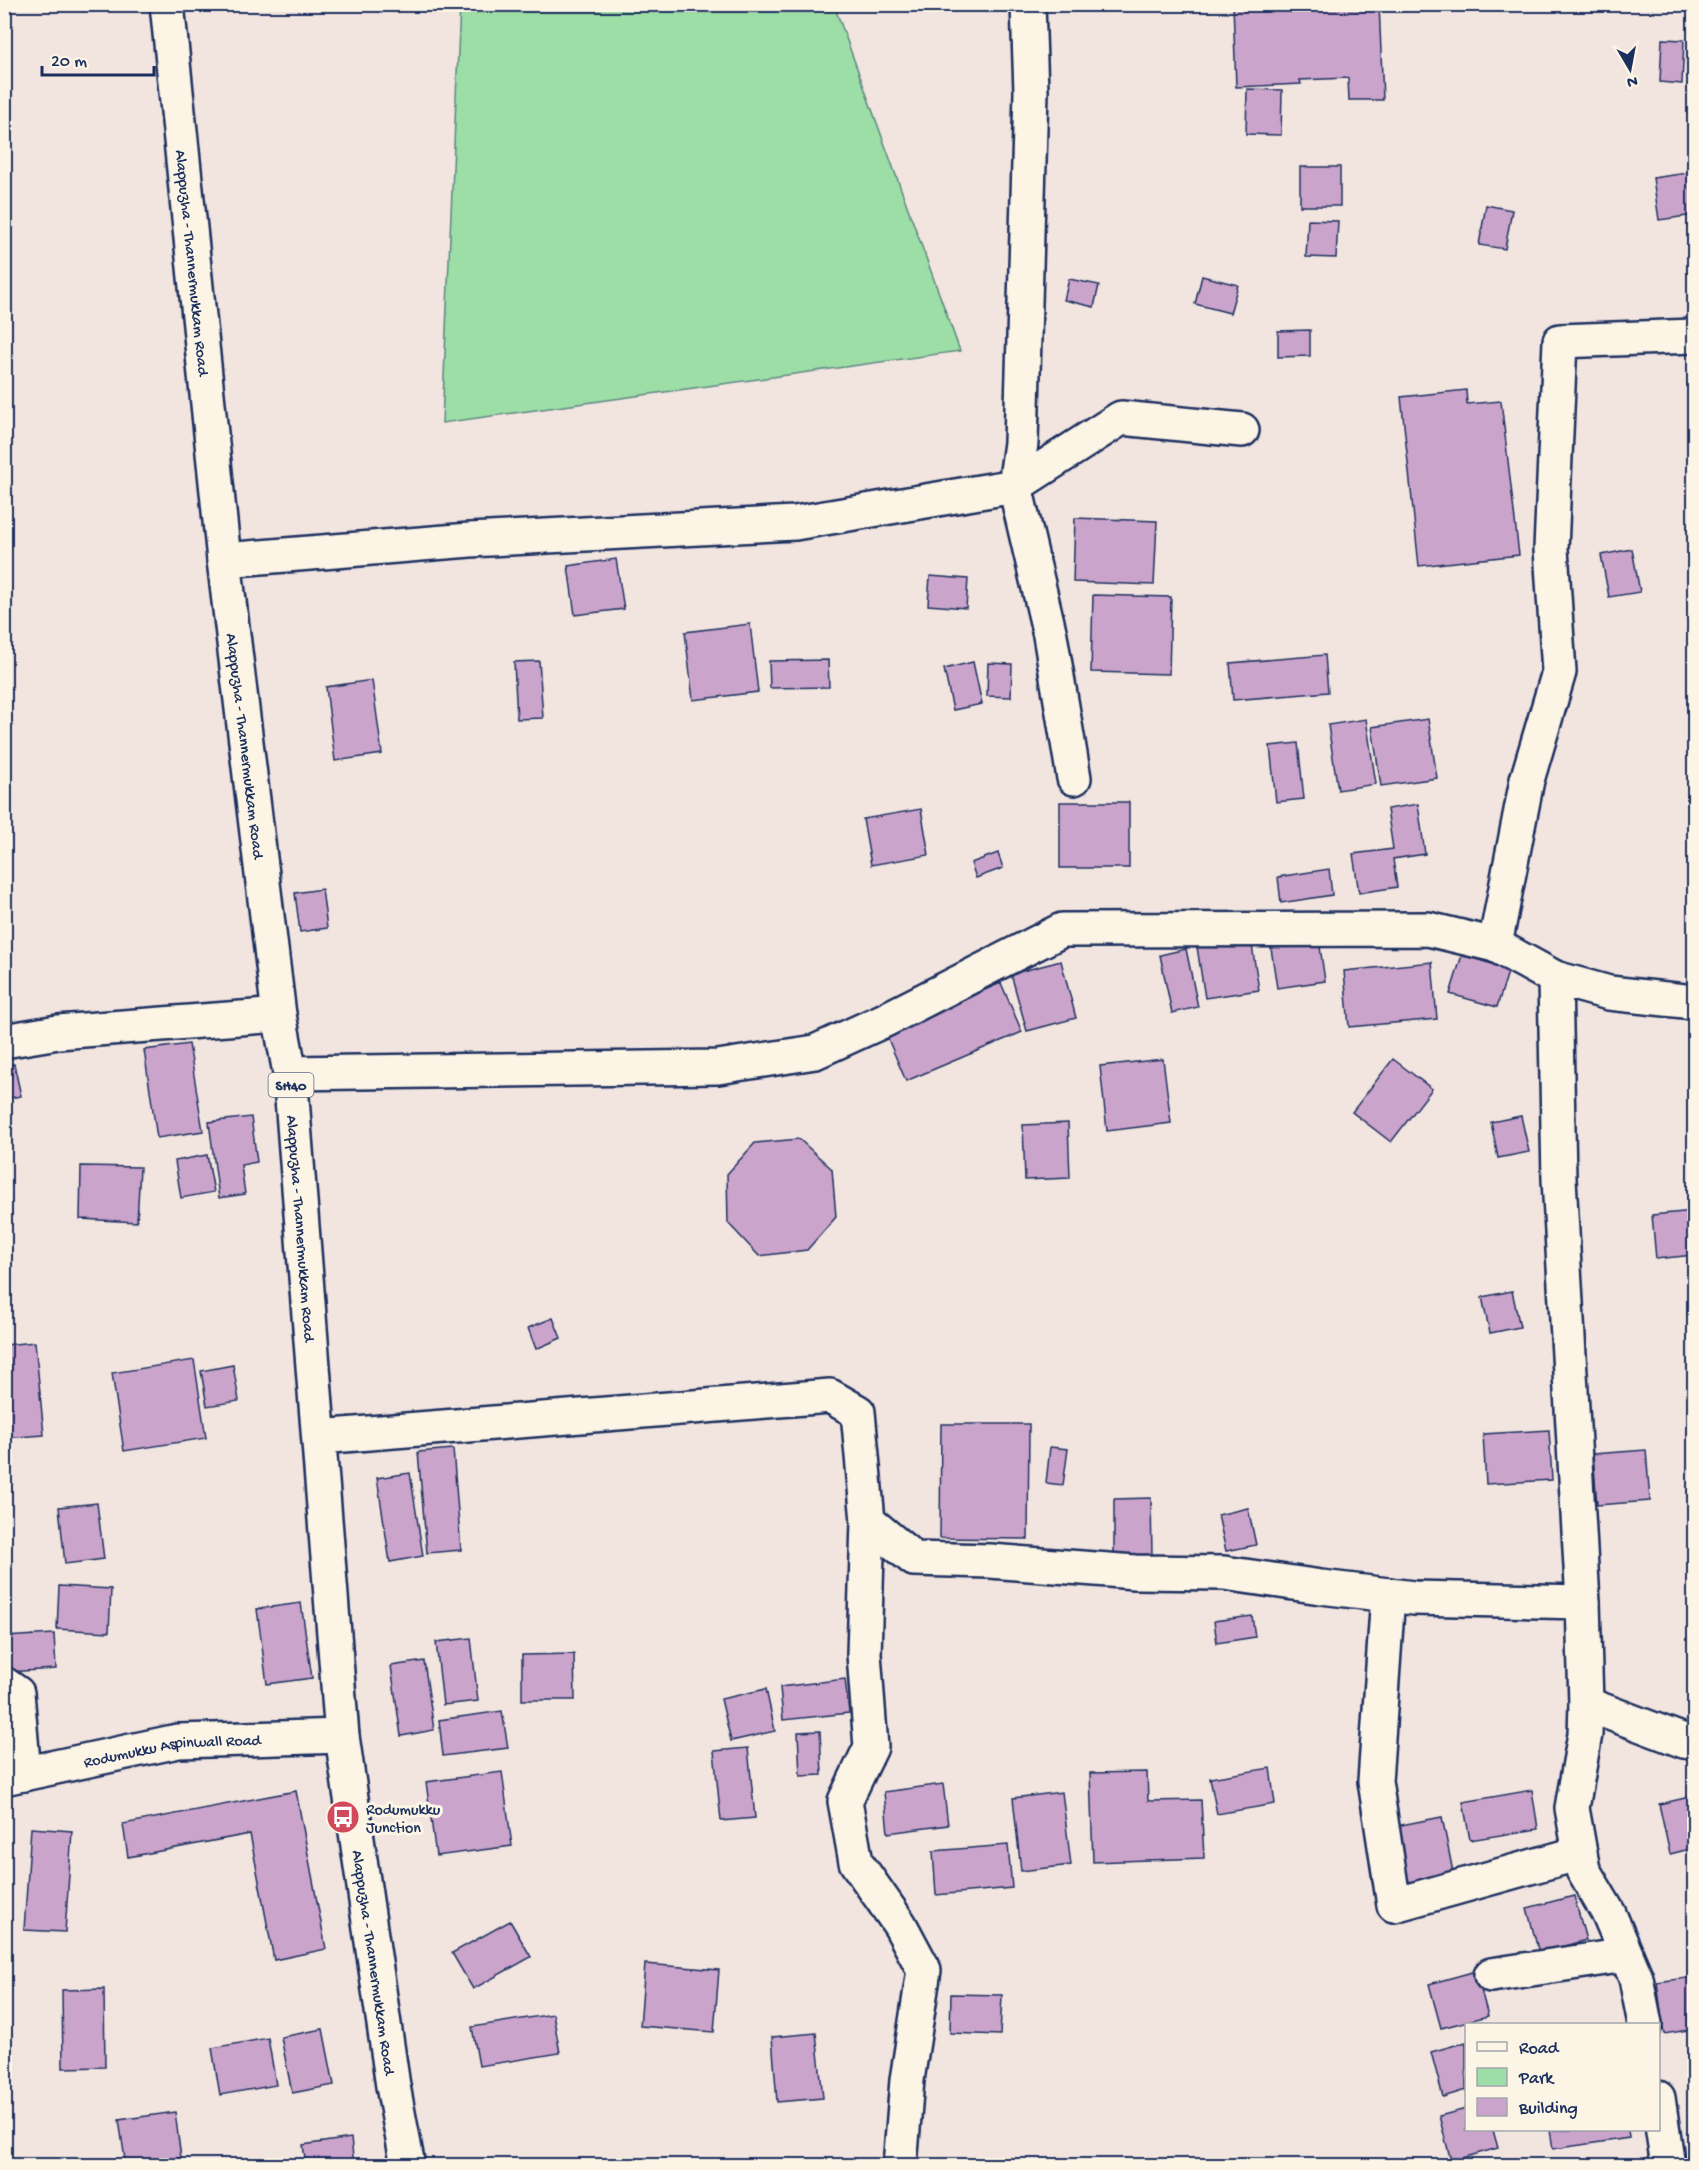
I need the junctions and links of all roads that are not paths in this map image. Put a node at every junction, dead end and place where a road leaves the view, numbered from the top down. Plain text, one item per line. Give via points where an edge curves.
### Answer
1 (167, 4) edge
2 (1028, 4) edge
3 (1695, 336) edge
4 (1242, 430) dead end
5 (1015, 486) junction
6 (224, 560) junction
7 (1074, 778) dead end
8 (1495, 945) junction
9 (1555, 978) junction
10 (1695, 1002) edge
11 (279, 1015) junction
12 (4, 1041) edge
13 (290, 1073) junction
14 (319, 1437) junction
15 (868, 1521) junction
16 (1388, 1595) junction
17 (1583, 1602) junction
18 (4, 1684) edge
19 (1586, 1704) junction
20 (342, 1736) junction
21 (1695, 1742) edge
22 (14, 1776) edge
23 (1580, 1853) junction
24 (1626, 1955) junction
25 (1491, 1975) dead end
26 (1645, 2023) edge
27 (1660, 2106) edge
28 (408, 2166) edge
29 (900, 2166) edge
30 (1668, 2166) edge

1 - 6 street, Alappuzha - Thannermukkam Road / SH40
2 - 5 street via 1031,115 1021,443
3 - 8 street via 1560,341 1551,549 1559,672 1527,780
4 - 5 street via 1121,418
5 - 6 street via 795,523 470,540
5 - 7 street via 1050,635
6 - 11 street, Alappuzha - Thannermukkam Road / SH40
8 - 9 street
8 - 13 street via 1428,929 1062,930 815,1052 718,1067
9 - 10 street via 1609,993
9 - 17 street via 1559,1179
11 - 12 street via 58,1032
11 - 13 street, Alappuzha - Thannermukkam Road / SH40
13 - 14 street, Alappuzha - Thannermukkam Road / SH40
14 - 15 street via 830,1396 858,1412
14 - 20 street, Alappuzha - Thannermukkam Road / SH40
15 - 16 street via 914,1559 1135,1572 1224,1573
15 - 29 street via 864,1654 871,1747 845,1802 856,1862 900,1924 924,1971 907,2080
16 - 17 street
16 - 23 street via 1375,1781 1394,1905
17 - 19 street
18 - 22 street via 17,1693
19 - 21 street via 1683,1741
19 - 23 street via 1585,1734 1572,1808
20 - 22 street, Rodumukku Aspinwall Road via 178,1741
20 - 28 street, Alappuzha - Thannermukkam Road / SH40
23 - 24 street via 1583,1870 1610,1914
24 - 25 street
24 - 26 street via 1636,1978
27 - 30 street

